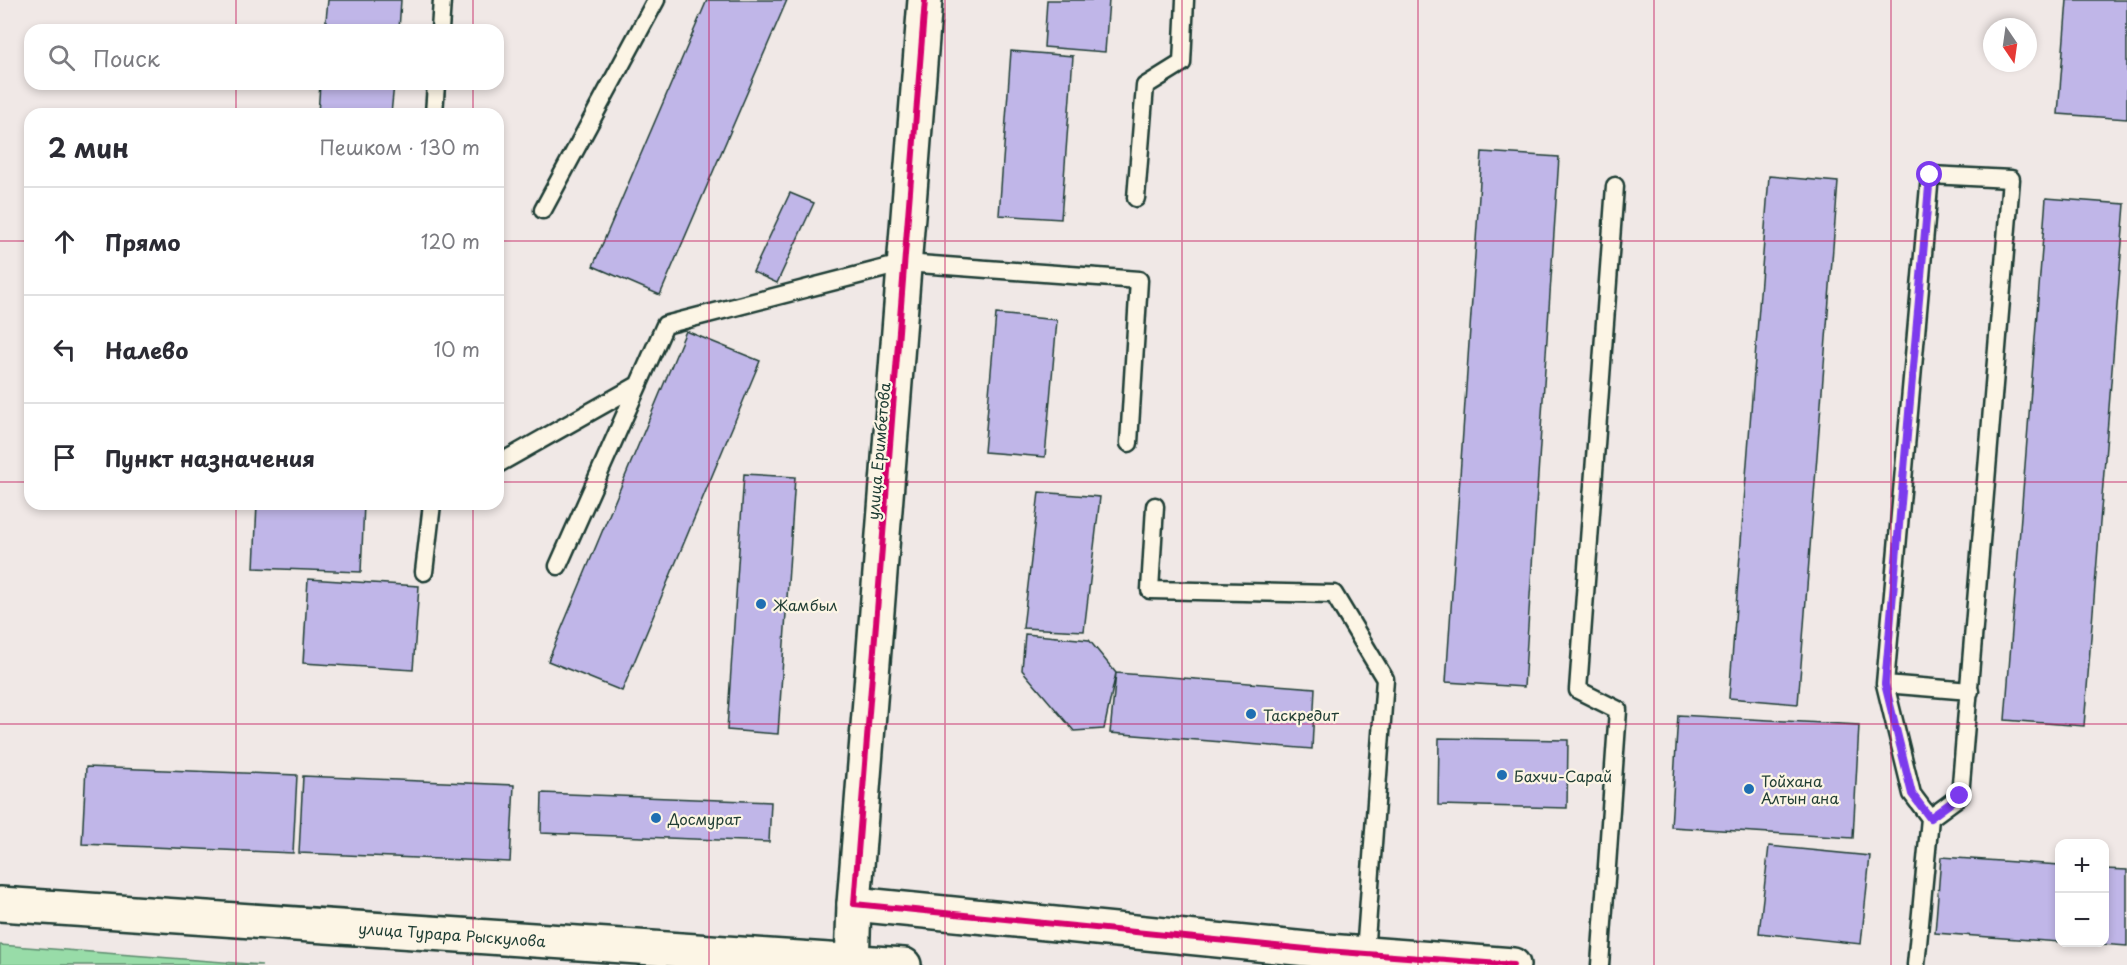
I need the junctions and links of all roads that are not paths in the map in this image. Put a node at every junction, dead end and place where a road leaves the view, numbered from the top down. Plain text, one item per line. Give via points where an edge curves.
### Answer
1 (442, 0) edge
2 (656, 0) edge
3 (926, 0) edge
4 (1185, 0) edge
5 (440, 24) edge
6 (436, 90) edge
7 (434, 108) edge
8 (1615, 186) dead end
9 (1136, 198) dead end
10 (543, 210) dead end
11 (905, 263) junction
12 (638, 385) junction
13 (1129, 443) dead end
14 (504, 461) edge
15 (1155, 507) dead end
16 (431, 510) edge
17 (558, 566) dead end
18 (424, 572) dead end
19 (1885, 684) junction
20 (1970, 691) junction
21 (1930, 818) junction
22 (0, 904) edge
23 (854, 904) junction
24 (1327, 951) junction
25 (1365, 954) junction
26 (852, 963) edge
27 (904, 965) edge
28 (1265, 965) edge
29 (1513, 965) edge
30 (1600, 965) edge
31 (1916, 965) edge

1 - 5 lane
2 - 10 lane
3 - 11 street, улица Еримбетова
4 - 9 lane via 1182,63 1145,86
6 - 7 lane
8 - 30 lane via 1578,690 1618,710
11 - 12 lane via 664,325
11 - 13 lane via 1139,280
11 - 23 street, улица Еримбетова
12 - 14 lane
12 - 17 lane
15 - 25 lane via 1150,590 1334,594 1385,679
16 - 18 lane
19 - 20 lane
19 - 20 lane via 1930,175 2011,179
19 - 21 lane via 1912,794
20 - 21 lane via 1960,796
21 - 31 lane
22 - 26 street, улица Турара Рыскулова
23 - 24 street
23 - 26 street, улица Еримбетова
24 - 25 street
24 - 28 street
25 - 29 street
26 - 27 street, улица Турара Рыскулова

